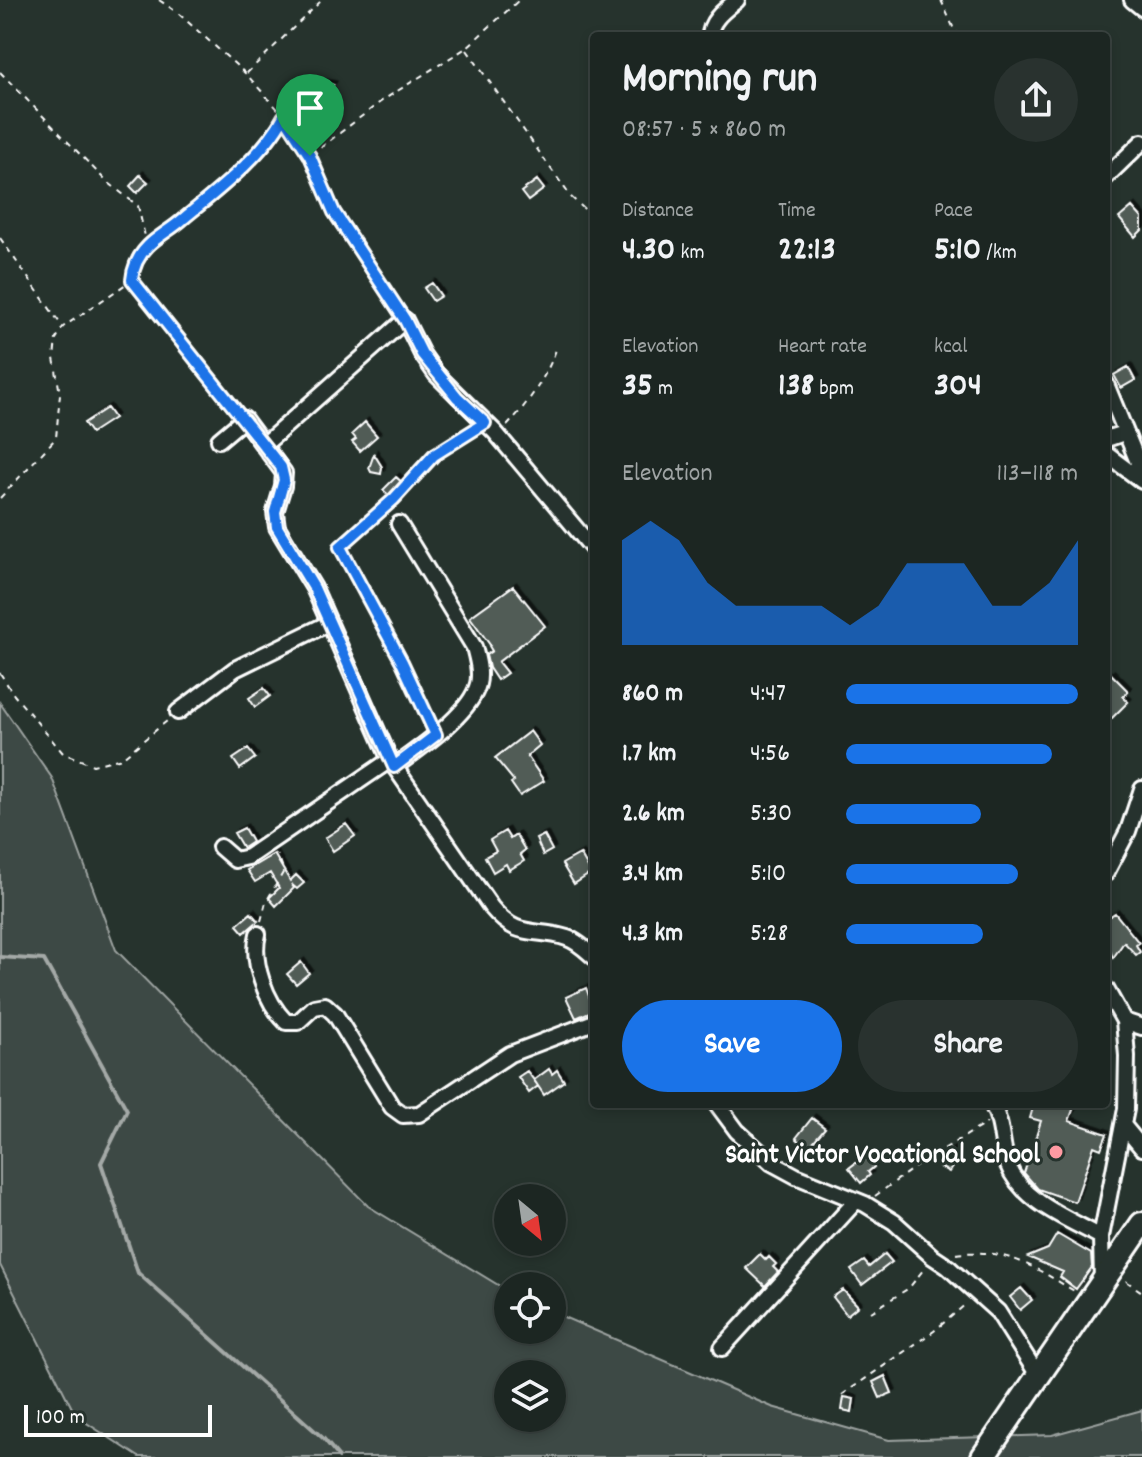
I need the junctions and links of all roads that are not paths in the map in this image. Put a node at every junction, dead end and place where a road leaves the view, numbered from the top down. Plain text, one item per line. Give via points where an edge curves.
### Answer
1 (737, 0) edge
2 (1132, 0) edge
3 (1142, 8) edge
4 (710, 32) edge
5 (1142, 142) edge
6 (1110, 173) edge
7 (1110, 395) edge
8 (1124, 433) junction
9 (1110, 438) edge
10 (219, 440) dead end
11 (265, 444) junction
12 (1110, 457) edge
13 (1142, 472) edge
14 (1142, 481) edge
15 (399, 524) dead end
16 (590, 545) edge
17 (329, 623) junction
18 (178, 712) road end
19 (392, 764) junction
20 (1142, 789) edge
21 (220, 847) dead end
22 (1110, 865) edge
23 (258, 934) road end
24 (590, 954) edge
25 (1110, 996) edge
26 (1124, 1021) junction
27 (590, 1024) edge
28 (1142, 1027) edge
29 (720, 1108) edge
30 (995, 1110) edge
31 (1123, 1125) junction
32 (1142, 1148) edge
33 (861, 1203) junction
34 (1142, 1224) edge
35 (1101, 1237) junction
36 (1102, 1285) junction
37 (722, 1348) dead end
38 (1039, 1377) junction
39 (983, 1457) edge

1 - 4 street
2 - 3 street
5 - 6 street
7 - 8 street
8 - 9 street
8 - 13 street
10 - 11 street via 244,419
11 - 16 street via 405,320 436,374 499,436
11 - 17 street via 284,473 277,527
12 - 14 street
15 - 19 street via 474,647 479,682 472,699 436,735
17 - 18 street via 235,669
17 - 19 street
19 - 21 street via 241,860
19 - 24 street via 499,917 523,932 568,938
20 - 22 street
23 - 27 street via 256,963 277,1013 286,1022 298,1022 314,1007 325,1005 392,1107 403,1115 419,1114 510,1054
25 - 26 street
26 - 28 street
26 - 31 street
29 - 33 street via 772,1163
30 - 35 street via 1015,1180 1046,1206
31 - 32 street
31 - 35 street
33 - 37 street
33 - 38 street via 894,1222 979,1293 998,1312
34 - 36 main road
35 - 36 street
36 - 38 main road
38 - 39 main road

